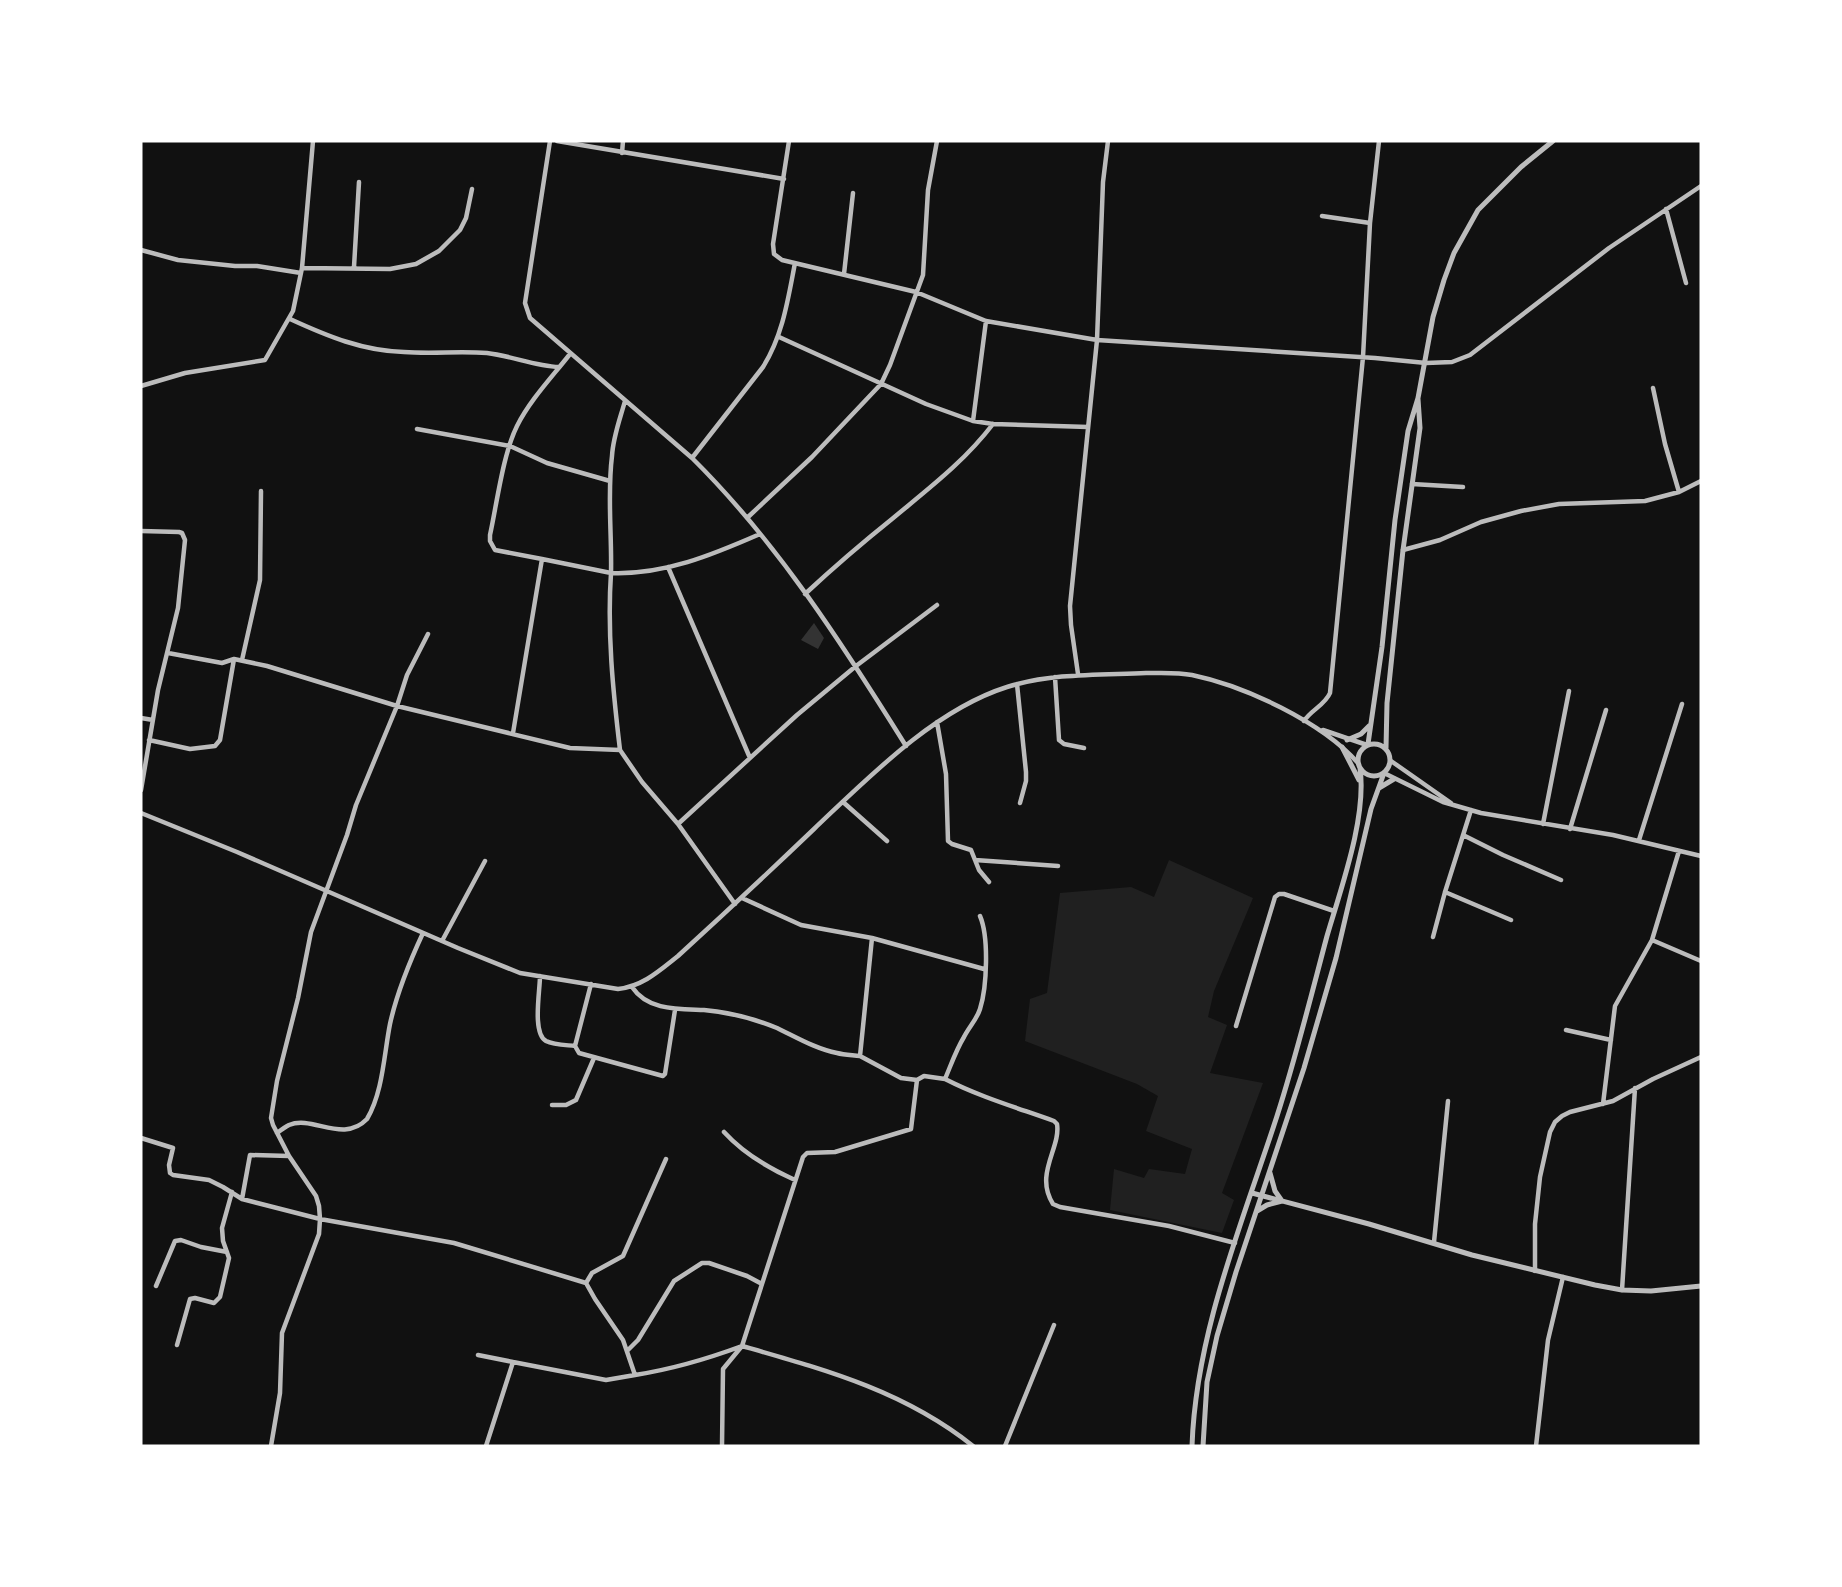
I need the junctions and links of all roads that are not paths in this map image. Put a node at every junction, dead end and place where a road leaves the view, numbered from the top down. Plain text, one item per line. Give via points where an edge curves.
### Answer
1 (313, 141) edge
2 (550, 141) edge
3 (557, 141) edge
4 (622, 141) edge
5 (789, 141) edge
6 (937, 141) edge
7 (1108, 141) edge
8 (1379, 141) edge
9 (1553, 141) edge
10 (622, 153) junction
11 (784, 179) junction
12 (359, 182) dead end
13 (1701, 186) edge
14 (472, 189) dead end
15 (853, 193) dead end
16 (1666, 209) junction
17 (1322, 216) dead end
18 (1370, 223) junction
19 (141, 250) edge
20 (795, 263) junction
21 (354, 267) junction
22 (301, 270) junction
23 (844, 274) junction
24 (1686, 283) dead end
25 (916, 292) junction
26 (290, 319) junction
27 (986, 321) junction
28 (779, 337) junction
29 (1097, 340) junction
30 (570, 354) junction
31 (1363, 357) junction
32 (1426, 363) junction
33 (559, 368) junction
34 (881, 384) junction
35 (141, 386) edge
36 (1653, 388) dead end
37 (1418, 398) junction
38 (625, 401) junction
39 (973, 421) junction
40 (993, 424) junction
41 (1088, 427) junction
42 (417, 429) dead end
43 (510, 446) junction
44 (692, 458) junction
45 (610, 481) junction
46 (1701, 481) edge
47 (1412, 484) junction
48 (1463, 487) dead end
49 (261, 491) dead end
50 (1679, 492) junction
51 (747, 518) junction
52 (141, 531) edge
53 (760, 534) junction
54 (1403, 550) junction
55 (542, 559) junction
56 (668, 567) junction
57 (611, 573) junction
58 (805, 594) junction
59 (938, 605) dead end
60 (428, 634) dead end
61 (168, 653) junction
62 (234, 659) junction
63 (242, 660) junction
64 (856, 666) junction
65 (1078, 674) junction
66 (1055, 677) junction
67 (1017, 684) junction
68 (1569, 691) dead end
69 (1682, 704) dead end
70 (397, 706) junction
71 (1606, 710) dead end
72 (141, 718) edge
73 (153, 720) junction
74 (937, 722) junction
75 (1304, 722) junction
76 (1370, 724) junction
77 (1312, 726) junction
78 (513, 733) junction
79 (149, 740) junction
80 (1347, 740) junction
81 (1368, 745) junction
82 (906, 746) junction
83 (1342, 747) junction
84 (1084, 748) dead end
85 (1386, 748) junction
86 (620, 750) junction
87 (750, 758) junction
88 (1391, 761) junction
89 (1359, 765) junction
90 (1384, 773) junction
91 (1394, 779) junction
92 (1361, 786) junction
93 (141, 790) edge
94 (1376, 792) junction
95 (843, 802) junction
96 (1020, 802) dead end
97 (1454, 805) junction
98 (1471, 810) junction
99 (141, 813) edge
100 (678, 824) junction
101 (1543, 824) junction
102 (1570, 829) junction
103 (1463, 835) junction
104 (1639, 840) junction
105 (887, 841) dead end
106 (1678, 851) junction
107 (1701, 856) edge
108 (975, 860) junction
109 (485, 861) dead end
110 (1058, 866) dead end
111 (1561, 880) dead end
112 (988, 882) dead end
113 (327, 890) junction
114 (1445, 892) junction
115 (742, 898) junction
116 (735, 904) junction
117 (1334, 911) junction
118 (980, 916) dead end
119 (1511, 920) dead end
120 (423, 933) junction
121 (1433, 937) dead end
122 (872, 938) junction
123 (1652, 940) junction
124 (442, 941) junction
125 (1701, 962) edge
126 (984, 969) junction
127 (540, 976) junction
128 (591, 984) junction
129 (632, 987) junction
130 (675, 1010) junction
131 (1236, 1026) dead end
132 (1566, 1030) dead end
133 (1611, 1040) junction
134 (575, 1046) junction
135 (860, 1056) junction
136 (594, 1058) junction
137 (1701, 1058) edge
138 (945, 1079) junction
139 (917, 1080) junction
140 (1635, 1088) junction
141 (1448, 1101) dead end
142 (1603, 1104) junction
143 (552, 1105) dead end
144 (724, 1132) dead end
145 (277, 1133) junction
146 (141, 1138) edge
147 (289, 1156) junction
148 (666, 1159) dead end
149 (1270, 1172) junction
150 (795, 1180) junction
151 (232, 1192) junction
152 (1251, 1193) junction
153 (1262, 1196) junction
154 (242, 1199) junction
155 (1282, 1201) junction
156 (1257, 1211) junction
157 (320, 1219) junction
158 (1434, 1242) junction
159 (1235, 1243) junction
160 (227, 1252) junction
161 (1535, 1271) junction
162 (1563, 1277) junction
163 (586, 1283) junction
164 (762, 1284) junction
165 (156, 1286) dead end
166 (1701, 1286) edge
167 (1622, 1290) junction
168 (1054, 1325) dead end
169 (177, 1346) dead end
170 (742, 1346) junction
171 (628, 1350) junction
172 (478, 1355) dead end
173 (513, 1362) junction
174 (635, 1375) junction
175 (271, 1446) edge
176 (486, 1446) edge
177 (722, 1446) edge
178 (973, 1446) edge
179 (1005, 1446) edge
180 (1192, 1446) edge
181 (1203, 1446) edge
182 (1536, 1446) edge

1 - 22 street
2 - 30 street via 525,303 530,318
3 - 10 street
4 - 10 street
5 - 11 street
6 - 25 street via 928,190 923,275
7 - 29 street
8 - 18 street
9 - 32 street via 1496,191 1465,231 1433,317
10 - 11 street
11 - 20 street via 773,249 777,258
12 - 21 street
13 - 16 street
14 - 21 street via 460,230 439,251 403,267
15 - 23 street
16 - 24 street
16 - 32 street via 1599,255 1470,355 1452,362
17 - 18 street
18 - 31 street
19 - 22 street via 178,260
20 - 23 street
20 - 28 street
21 - 22 street
22 - 26 street
23 - 25 street
25 - 27 street
25 - 34 street
26 - 33 street via 363,347 507,355
26 - 35 street via 265,360 185,373
27 - 29 street
27 - 39 street
28 - 34 street
28 - 44 street via 763,367
29 - 31 street
29 - 41 street
30 - 33 street
30 - 38 street
31 - 32 street
31 - 75 street via 1330,693
32 - 37 street
33 - 43 street via 521,420
34 - 39 street
34 - 51 street
36 - 50 street
37 - 47 street via 1420,428
37 - 76 street via 1401,476
38 - 44 street
38 - 45 street via 615,435
39 - 40 street
40 - 41 street
40 - 58 street via 958,465
41 - 65 street via 1070,606
42 - 43 street
43 - 45 street via 547,463
43 - 55 street via 489,541 495,550
44 - 51 street
45 - 57 street
46 - 50 street
47 - 48 street
47 - 54 street
49 - 63 street via 260,580
50 - 54 street via 1626,503 1542,506 1503,515
51 - 53 street
52 - 61 street via 179,532 185,540 178,608
53 - 56 street via 706,557
53 - 58 street
54 - 85 street
55 - 57 street
55 - 78 street
56 - 57 street
56 - 87 street
57 - 86 street via 612,685
58 - 64 street
59 - 64 street
60 - 70 street via 407,675
61 - 62 street via 222,663
61 - 73 street
62 - 63 street
62 - 79 street via 220,740 215,746 190,749
63 - 70 street
64 - 82 street
64 - 87 street
65 - 66 street
65 - 75 street via 1191,675 1233,686
66 - 67 street
66 - 84 street via 1059,740
67 - 74 street
67 - 96 street via 1026,772
68 - 101 street
69 - 104 street
70 - 78 street
70 - 113 street via 356,805
71 - 102 street
72 - 73 street
73 - 79 street
74 - 82 street
74 - 108 street via 946,774 948,841 969,849
75 - 77 street
76 - 80 street
76 - 81 street
77 - 80 street
77 - 83 street
78 - 86 street via 570,747
79 - 93 street
80 - 81 street
81 - 85 street
81 - 89 street via 1360,751
82 - 95 street
83 - 89 street
83 - 92 street
85 - 88 street
86 - 100 street
87 - 100 street
88 - 90 street
88 - 97 street
89 - 90 street via 1371,776
89 - 92 street
90 - 91 street
90 - 94 street
91 - 94 street
91 - 97 street
92 - 117 street via 1347,869
94 - 149 street via 1322,1007
95 - 105 street
95 - 115 street
97 - 98 street
98 - 101 street
98 - 103 street
99 - 113 street
100 - 116 street
101 - 102 street
102 - 104 street
103 - 111 street
103 - 114 street
104 - 106 street
106 - 107 street
106 - 123 street
108 - 110 street
108 - 112 street
109 - 124 street
113 - 120 street
113 - 145 street via 311,932 277,1081 271,1118
114 - 119 street
114 - 121 street
115 - 116 street
115 - 122 street via 801,925
116 - 129 street via 678,956
117 - 131 street via 1284,894 1275,897
117 - 152 street via 1278,1114
118 - 126 street via 985,938
120 - 124 street
120 - 145 street via 402,978 383,1070 367,1119 352,1128 296,1123
122 - 126 street
122 - 135 street
123 - 125 street
123 - 133 street via 1615,1006
124 - 127 street via 520,973
126 - 138 street via 980,1009
127 - 128 street
127 - 134 street via 540,1034 547,1041
128 - 129 street
128 - 134 street
129 - 130 street via 643,999
130 - 135 street via 738,1016 773,1026 827,1050
130 - 136 street via 663,1076
132 - 133 street
133 - 142 street
134 - 136 street via 579,1053
135 - 139 street via 894,1076
136 - 143 street via 576,1100 566,1106
137 - 140 street
138 - 139 street via 924,1076
138 - 159 street via 969,1092 1057,1124 1047,1167 1048,1192 1053,1204
139 - 150 street via 911,1129 835,1152 807,1153 801,1159
140 - 142 street
140 - 167 street
141 - 158 street
142 - 161 street via 1562,1116 1550,1132 1538,1189
144 - 150 street via 756,1160
145 - 147 street
146 - 151 street via 173,1148 169,1166 173,1175 209,1180
147 - 154 street via 250,1155
147 - 157 street via 316,1196
148 - 163 street via 623,1256 592,1273
149 - 153 street
149 - 155 street via 1272,1185
150 - 164 street
151 - 154 street
151 - 160 street via 222,1228
152 - 153 street
152 - 159 street
153 - 155 street
153 - 156 street
154 - 157 street
155 - 156 street
155 - 158 street
156 - 181 street via 1216,1336 1207,1382
157 - 163 street via 454,1243
157 - 175 street via 319,1234 282,1333 280,1393
158 - 161 street
159 - 180 street via 1202,1356
160 - 165 street via 175,1241
160 - 169 street via 220,1297 214,1303 190,1299
161 - 162 street
162 - 167 street
162 - 182 street via 1548,1340
163 - 171 street
164 - 170 street
164 - 171 street via 702,1263 674,1281
166 - 167 street
168 - 179 street
170 - 174 street via 688,1365
170 - 177 street via 723,1369
170 - 178 street via 878,1389 948,1426
171 - 174 street
172 - 173 street
173 - 174 street via 606,1380
173 - 176 street

